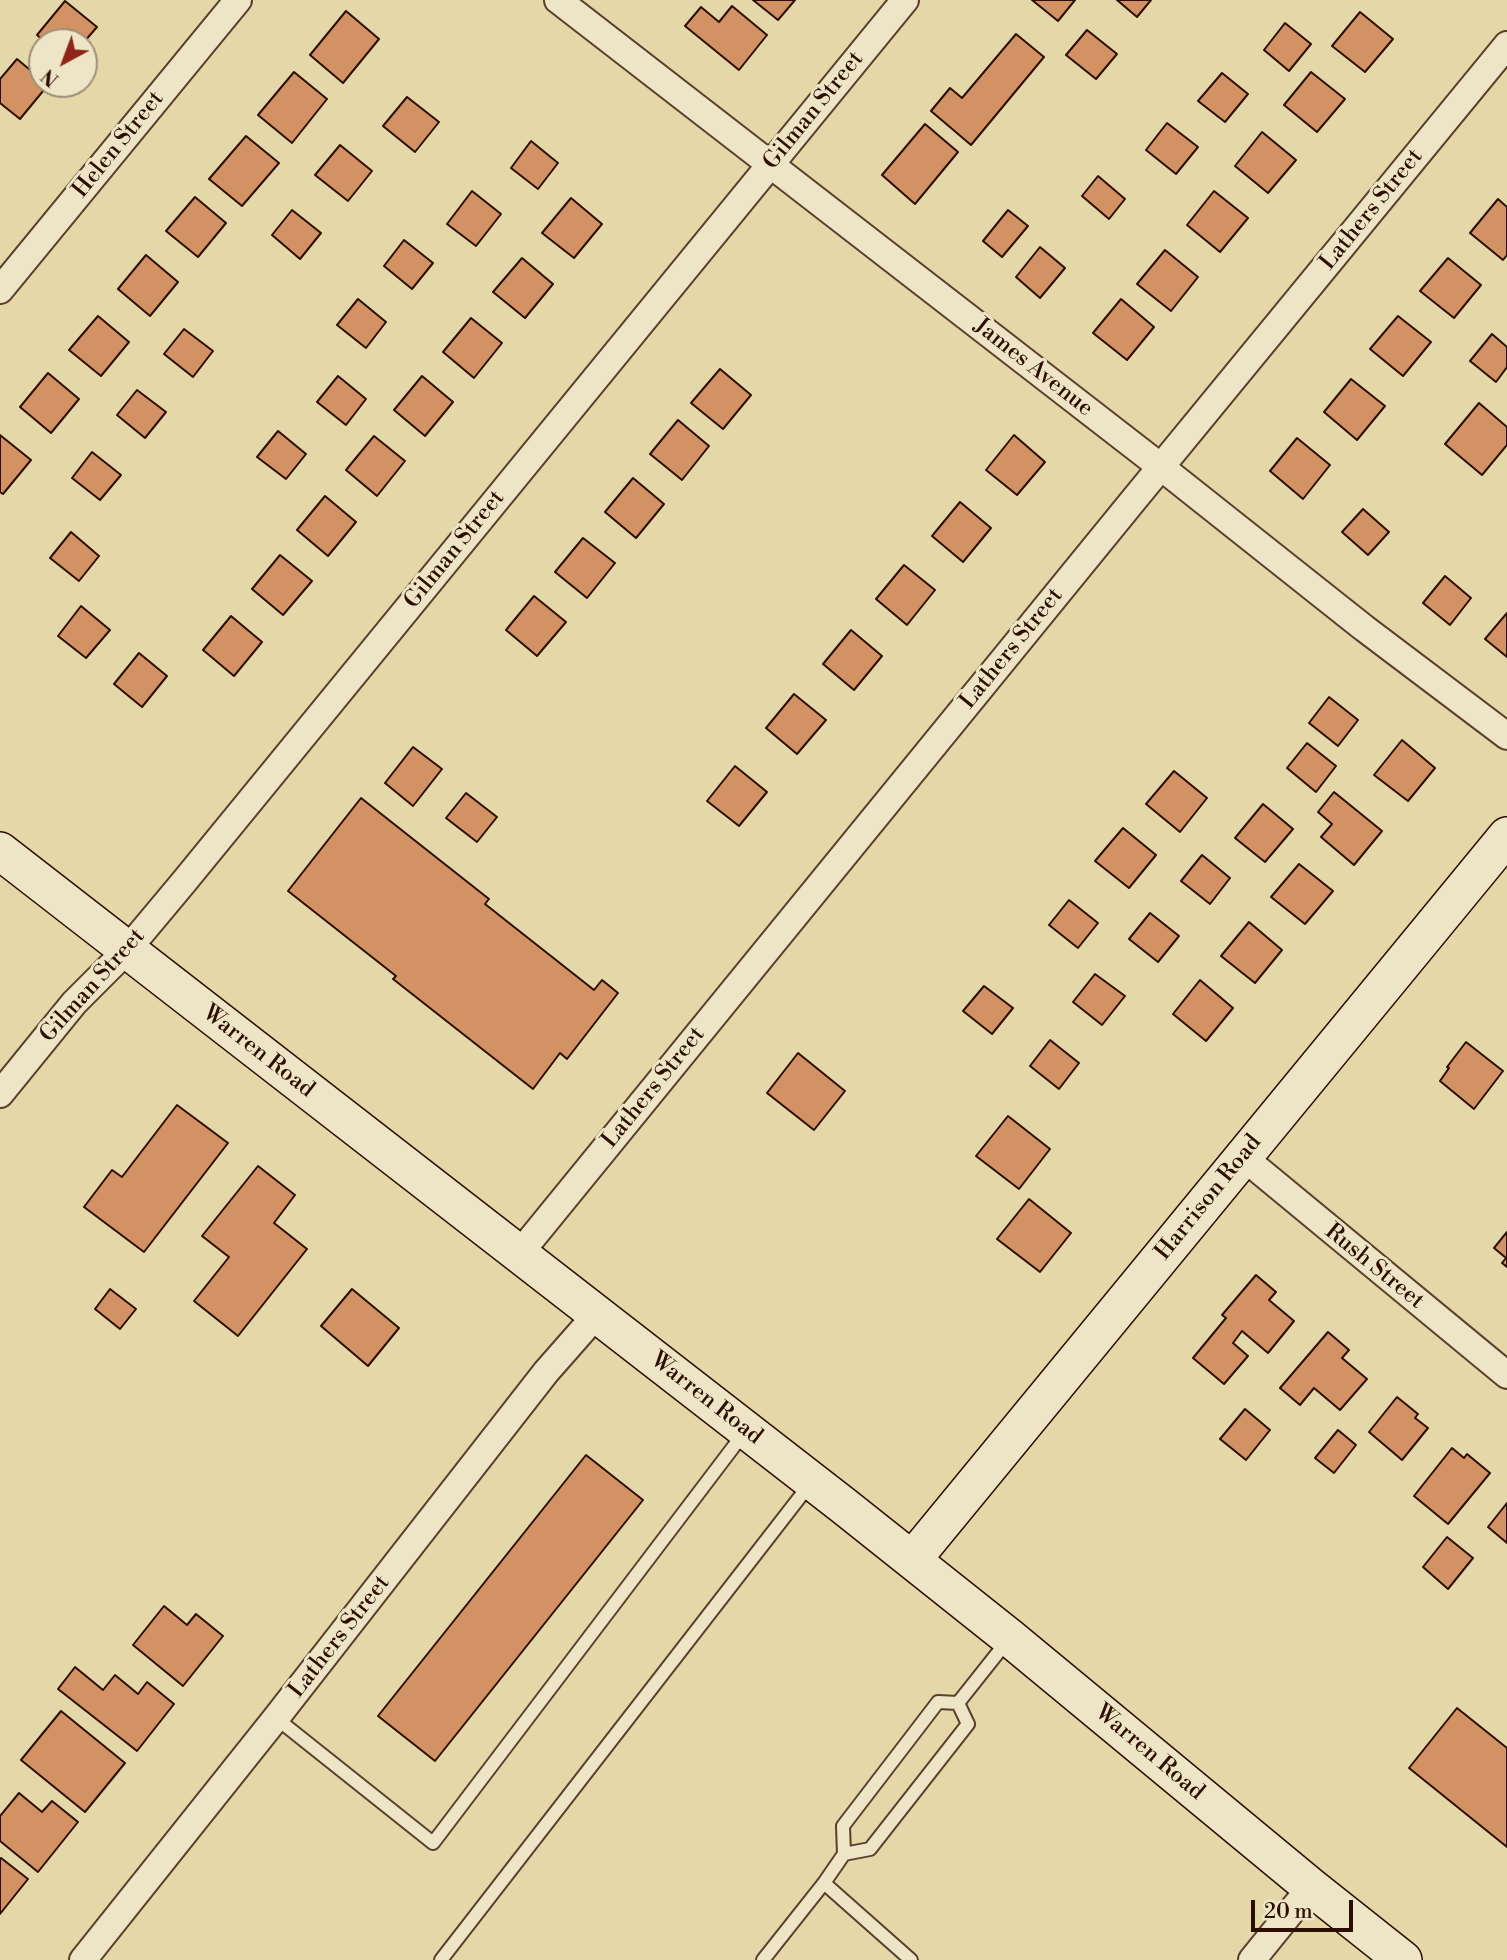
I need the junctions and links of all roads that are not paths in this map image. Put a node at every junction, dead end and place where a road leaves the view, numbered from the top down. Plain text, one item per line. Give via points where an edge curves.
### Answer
1 (238, 0) edge
2 (558, 0) edge
3 (905, 0) edge
4 (1507, 45) edge
5 (769, 165) junction
6 (0, 289) edge
7 (1161, 467) junction
8 (1507, 736) edge
9 (1507, 836) edge
10 (0, 851) edge
11 (127, 950) junction
12 (0, 1094) edge
13 (1242, 1157) junction
14 (519, 1254) junction
15 (597, 1314) junction
16 (1507, 1375) edge
17 (746, 1430) junction
18 (812, 1481) junction
19 (912, 1560) junction
20 (1010, 1638) junction
21 (958, 1703) junction
22 (276, 1718) junction
23 (844, 1854) junction
24 (824, 1884) junction
25 (1311, 1887) junction
26 (1395, 1958) edge
27 (83, 1960) edge
28 (441, 1960) edge
29 (763, 1960) edge
30 (911, 1960) edge
31 (1252, 1960) edge

1 - 6 street, Helen Street
2 - 5 street, James Avenue
3 - 5 street, Gilman Street
4 - 7 street, Lathers Street
5 - 7 street, James Avenue
5 - 11 street, Gilman Street
7 - 8 street, James Avenue
7 - 14 street, Lathers Street
9 - 13 main road, Harrison Road
10 - 11 main road, Warren Road
11 - 12 street, Gilman Street via 74,1003
11 - 14 main road, Warren Road
13 - 16 street, Rush Street
13 - 19 main road, Harrison Road
14 - 15 main road, Warren Road
15 - 17 main road, Warren Road
15 - 22 street, Lathers Street via 546,1372
17 - 18 main road, Warren Road
17 - 22 lane via 433,1843
18 - 19 main road, Warren Road
18 - 28 lane
19 - 20 main road, Warren Road
20 - 21 lane
20 - 25 main road, Warren Road
21 - 23 lane via 938,1702 844,1826
21 - 23 lane via 968,1724 870,1849
22 - 27 street, Lathers Street
23 - 24 lane
24 - 29 lane
24 - 30 lane
25 - 26 main road, Warren Road
25 - 31 street

